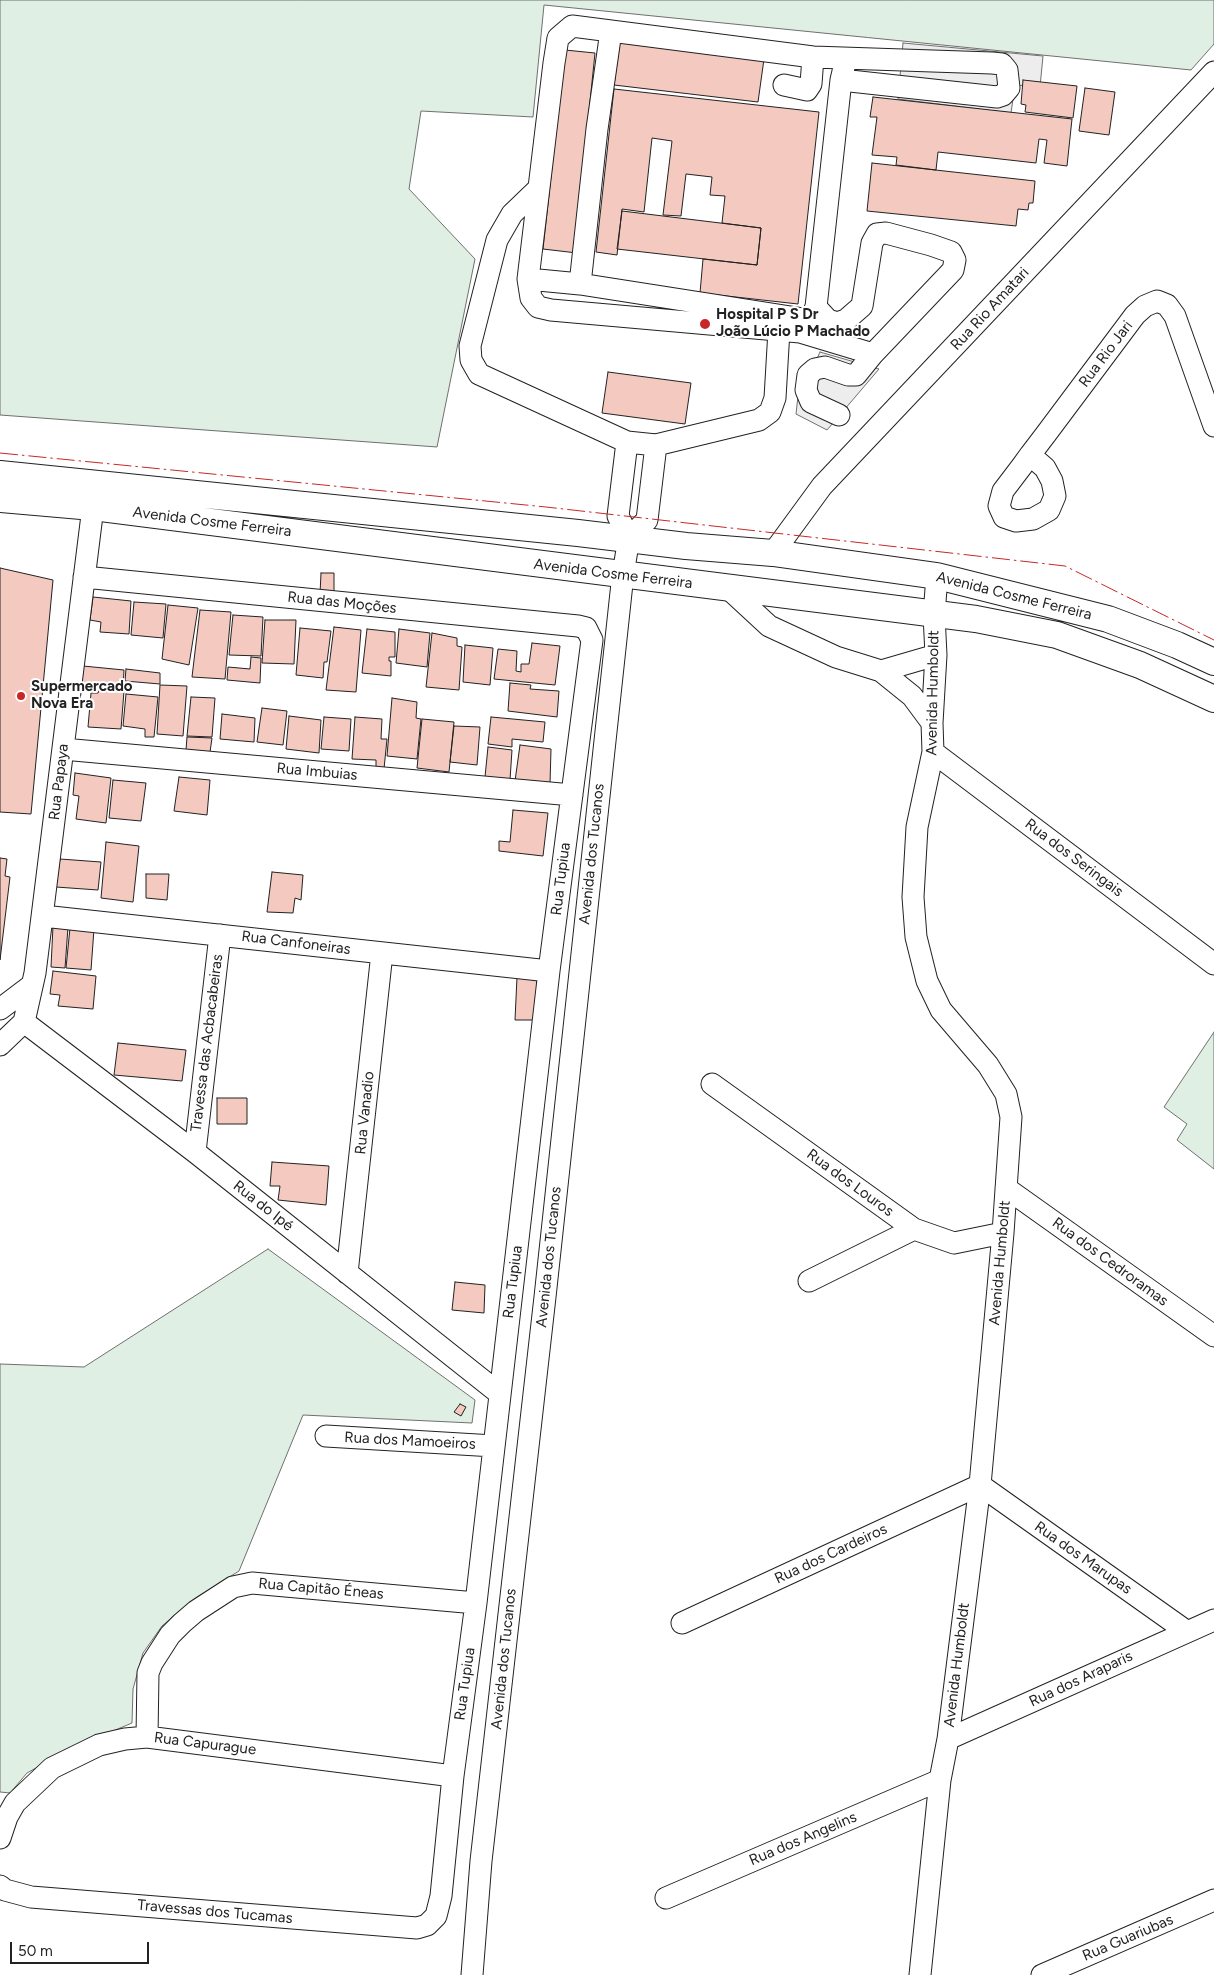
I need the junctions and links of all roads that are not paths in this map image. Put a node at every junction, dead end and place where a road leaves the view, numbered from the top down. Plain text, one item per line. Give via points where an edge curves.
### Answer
1 (611, 31) junction
2 (813, 57) junction
3 (846, 59) junction
4 (921, 59) junction
5 (1214, 72) edge
6 (841, 80) junction
7 (784, 85) dead end
8 (919, 87) junction
9 (538, 189) junction
10 (528, 279) junction
11 (580, 284) junction
12 (809, 319) junction
13 (779, 330) junction
14 (873, 354) junction
15 (838, 415) dead end
16 (1214, 426) edge
17 (627, 442) junction
18 (656, 444) junction
19 (1030, 455) dead end
20 (0, 474) edge
21 (0, 498) edge
22 (93, 508) junction
23 (629, 538) junction
24 (773, 553) junction
25 (623, 574) junction
26 (937, 576) junction
27 (84, 578) junction
28 (729, 590) junction
29 (934, 615) junction
30 (592, 640) joint
31 (936, 654) junction
32 (1214, 662) edge
33 (881, 671) junction
34 (1214, 699) edge
35 (932, 723) junction
36 (63, 749) junction
37 (933, 752) junction
38 (572, 795) junction
39 (43, 916) junction
40 (220, 935) junction
41 (382, 953) junction
42 (1214, 964) edge
43 (549, 971) junction
44 (32, 985) junction
45 (0, 1009) edge
46 (24, 1022) junction
47 (0, 1045) edge
48 (712, 1084) dead end
49 (195, 1152) junction
50 (1006, 1188) junction
51 (914, 1229) junction
52 (1003, 1233) junction
53 (347, 1273) junction
54 (809, 1281) dead end
55 (1214, 1336) edge
56 (500, 1394) junction
57 (326, 1436) dead end
58 (494, 1446) junction
59 (980, 1485) junction
60 (476, 1603) junction
61 (1214, 1620) edge
62 (682, 1623) dead end
63 (1186, 1631) junction
64 (147, 1737) junction
65 (948, 1739) junction
66 (453, 1776) junction
67 (940, 1780) junction
68 (0, 1838) edge
69 (0, 1886) edge
70 (666, 1898) dead end
71 (1214, 1900) edge
72 (432, 1922) joint
73 (472, 1975) edge
74 (920, 1975) edge
75 (1042, 1975) edge

1 - 2 street
1 - 9 street via 572,26 558,38
1 - 11 street
2 - 3 street
2 - 7 street via 811,84 807,90
3 - 4 street
3 - 6 street
4 - 8 street
4 - 8 street via 1002,64 1007,70 1009,88 997,97
5 - 24 street, Rua Rio Amatari via 822,486
6 - 8 street
6 - 12 street
9 - 10 street
9 - 17 street via 512,214 497,240 470,346 471,360 479,374
10 - 11 street
10 - 13 street via 531,298 538,307
11 - 12 street
12 - 13 street
12 - 14 street
12 - 14 street via 837,323 846,320 862,306 872,243 877,234 886,233 951,252 955,260 953,270
13 - 18 street via 775,398 770,412 759,420
14 - 15 street via 856,375 825,367 808,375 806,390 811,402
16 - 19 street, Rua Rio Jari via 1175,316 1167,305 1157,301 1135,315
17 - 18 street
17 - 23 street via 618,516
18 - 23 street via 647,520
20 - 23 main road, Avenida Cosme Ferreira
21 - 22 main road, Avenida Cosme Ferreira
22 - 25 main road, Avenida Cosme Ferreira
22 - 27 street, Rua Papaya
23 - 24 main road, Avenida Cosme Ferreira
23 - 25 street, Avenida dos Tucanos
24 - 26 main road, Avenida Cosme Ferreira
25 - 28 main road, Avenida Cosme Ferreira
25 - 73 street, Avenida dos Tucanos via 481,1861
26 - 29 street, Avenida Humboldt
26 - 32 main road, Avenida Cosme Ferreira via 1108,619
27 - 30 street, Rua das Moções via 578,626 586,628
27 - 36 street, Rua Papaya
28 - 29 main road, Avenida Cosme Ferreira
28 - 33 street via 769,626 836,657
29 - 31 street, Avenida Humboldt
29 - 34 main road, Avenida Cosme Ferreira via 976,619 1057,635 1140,665
30 - 38 street, Rua Tupiua
31 - 33 street
31 - 35 street, Avenida Humboldt
33 - 35 street via 912,696
35 - 37 street, Avenida Humboldt
36 - 38 street, Rua Imbuias
36 - 39 street, Rua Papaya
37 - 42 street, Rua dos Seringais
37 - 50 street, Avenida Humboldt via 917,827 913,897 916,937 926,981 941,1010 988,1064 1006,1094 1011,1117
38 - 43 street, Rua Tupiua
39 - 40 street, Rua Canfoneiras
39 - 44 street, Rua Papaya
40 - 41 street, Rua Canfoneiras
40 - 49 street, Travessa das Acbacabeiras
41 - 43 street, Rua Canfoneiras
41 - 53 street, Rua Vanadio
43 - 56 street, Rua Tupiua
44 - 45 street
44 - 46 street, Rua Papaya
46 - 47 street
46 - 49 street, Rua do Ipé
48 - 51 street, Rua dos Louros
49 - 53 street, Rua do Ipé
50 - 52 street, Avenida Humboldt
50 - 55 street, Rua dos Cedroramas
51 - 52 street, Rua dos Louros via 954,1243
51 - 54 street
52 - 59 street, Avenida Humboldt
53 - 56 street, Rua do Ipé
56 - 58 street, Rua Tupiua
57 - 58 street, Rua dos Mamoeiros
58 - 60 street, Rua Tupiua
59 - 62 street, Rua dos Cardeiros
59 - 63 street, Rua dos Marupas
59 - 65 street, Avenida Humboldt
60 - 64 street, Rua Capitão Éneas via 252,1582 234,1586 182,1623 152,1663 148,1674
60 - 66 street, Rua Tupiua
61 - 63 street, Rua dos Araparis
63 - 65 street, Rua dos Araparis
64 - 66 street, Rua Capurague
64 - 68 street, Rua Capurague via 114,1740 52,1768 15,1803
65 - 67 street, Avenida Humboldt
66 - 72 street, Rua Tupiua via 441,1896
67 - 70 street, Rua dos Angelins
67 - 74 street, Avenida Humboldt
69 - 72 street, Travessas dos Tucamas via 31,1897 215,1913 416,1928
71 - 75 street, Rua Guariubas

